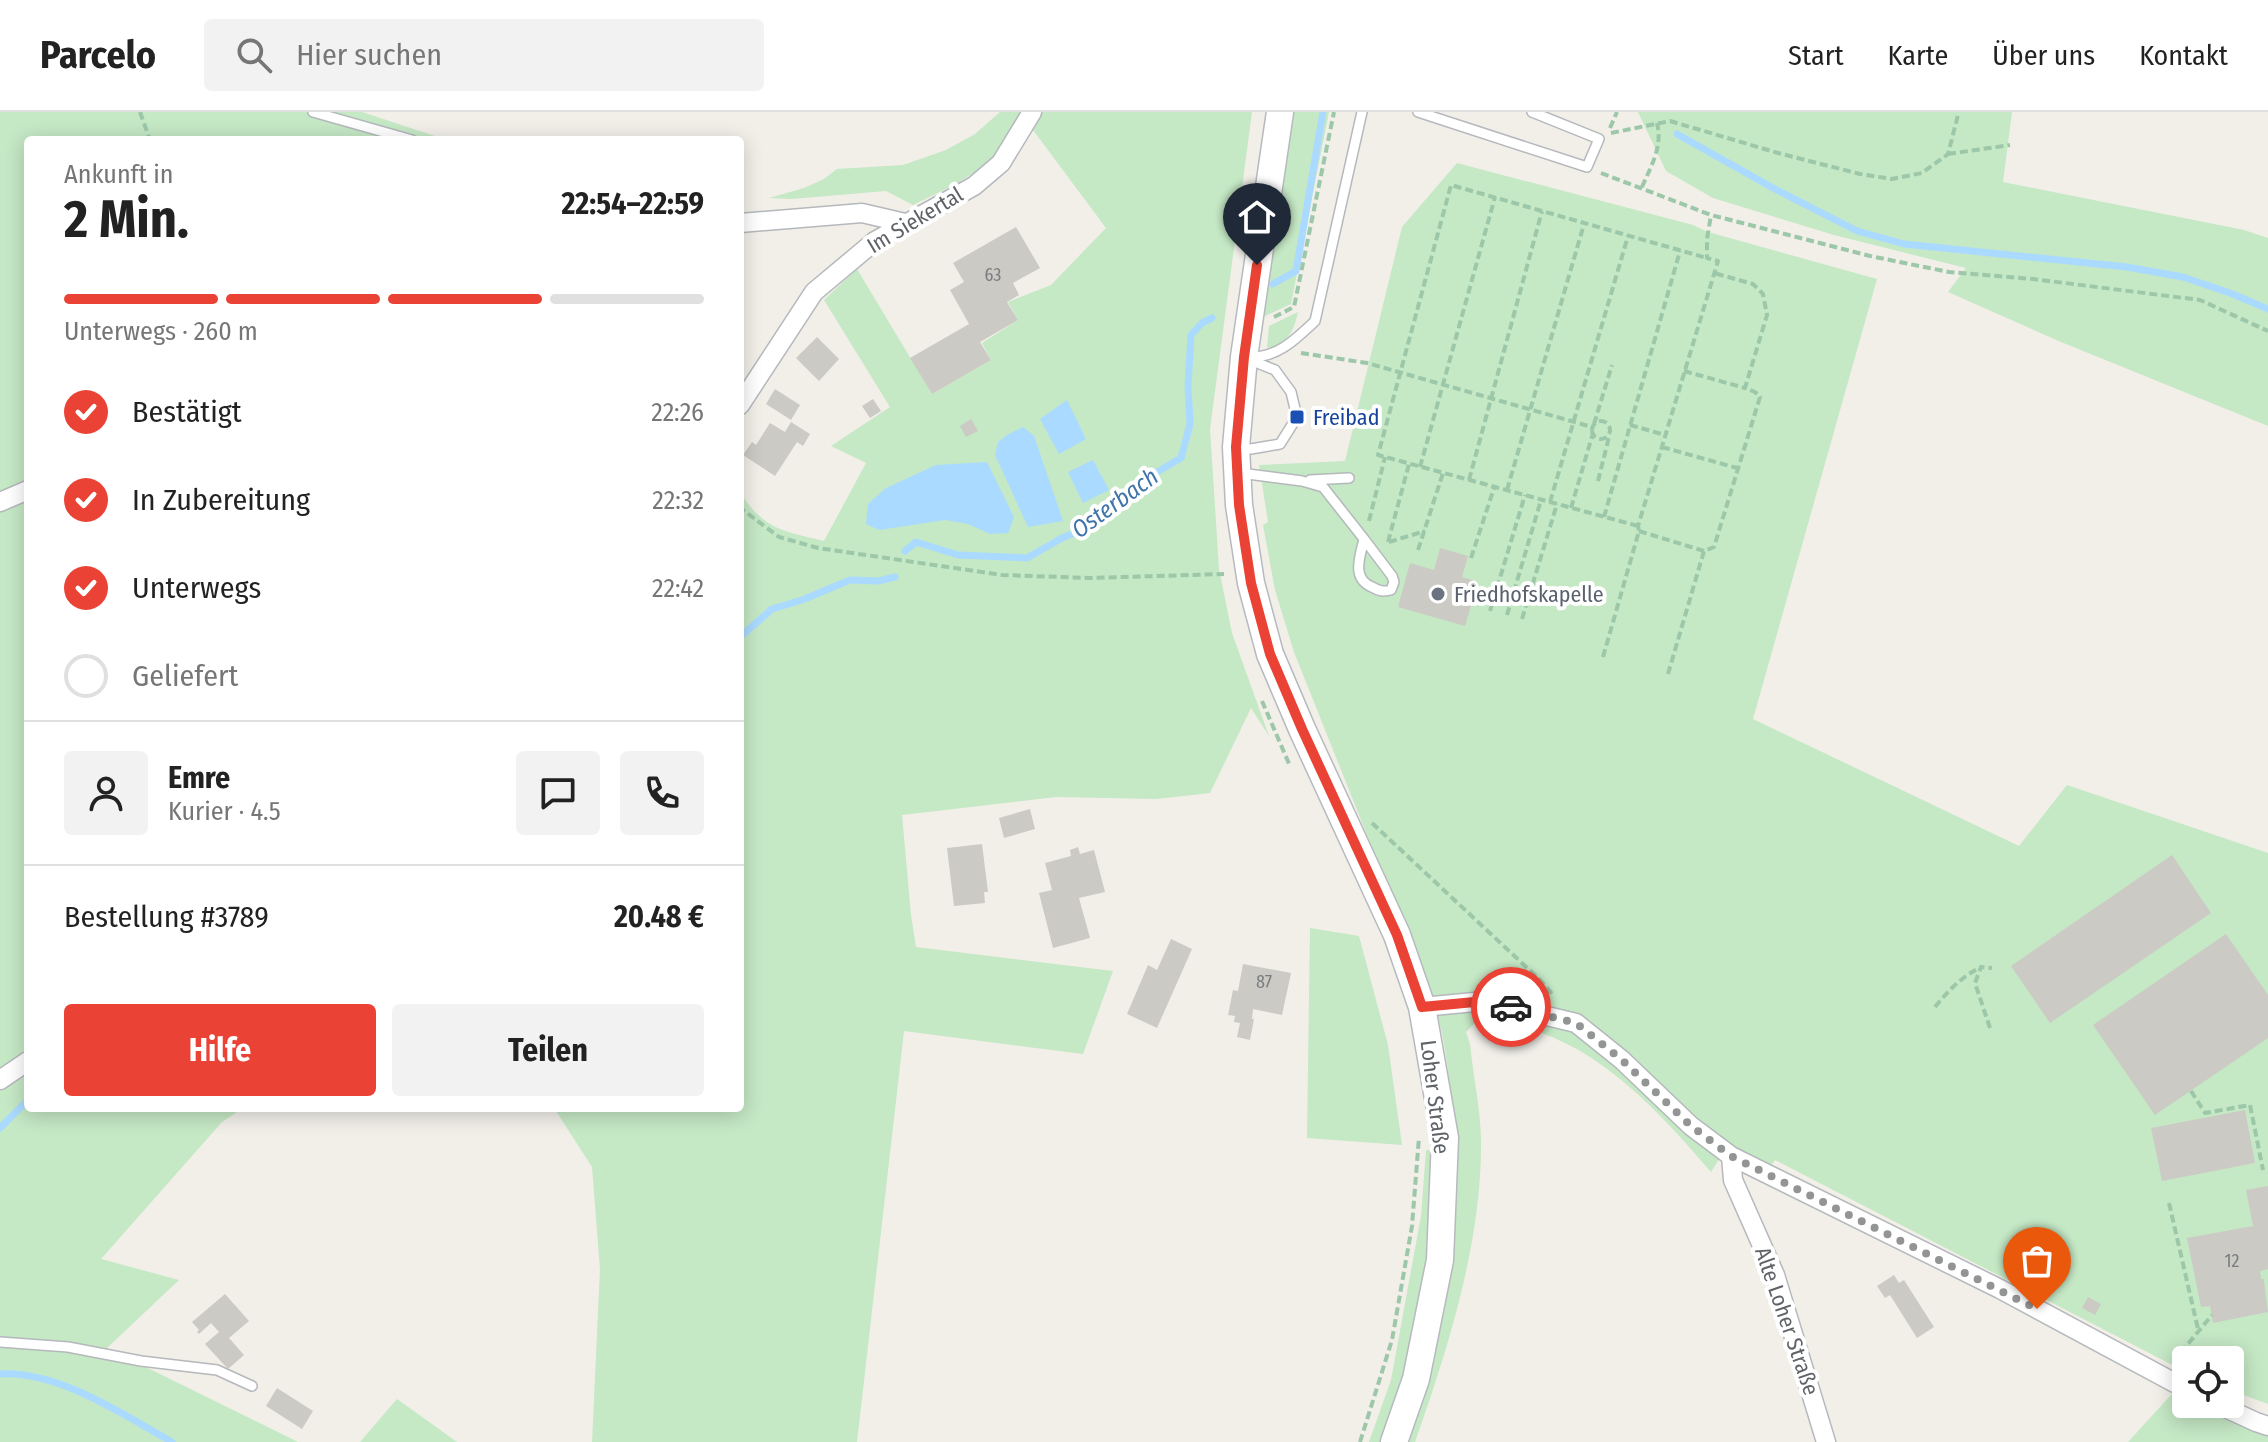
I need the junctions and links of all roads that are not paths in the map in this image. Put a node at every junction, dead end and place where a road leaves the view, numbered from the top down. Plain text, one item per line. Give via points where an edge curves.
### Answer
1 (313, 112) edge
2 (1032, 112) edge
3 (1280, 112) edge
4 (1362, 112) edge
5 (1418, 112) edge
6 (1532, 112) edge
7 (398, 136) edge
8 (744, 223) edge
9 (905, 223) junction
10 (1244, 357) junction
11 (744, 399) edge
12 (1236, 460) junction
13 (1349, 478) dead end
14 (1302, 481) junction
15 (24, 492) edge
16 (0, 502) edge
17 (1367, 543) junction
18 (1422, 1007) junction
19 (24, 1064) edge
20 (0, 1080) edge
21 (1731, 1156) junction
22 (0, 1342) edge
23 (2172, 1381) edge
24 (252, 1386) dead end
25 (2244, 1416) edge
26 (2268, 1426) edge
27 (1394, 1442) edge
28 (1826, 1442) edge

1 - 7 lane
2 - 9 street, Im Siekertal via 1001,163 974,186
3 - 10 street, Loher Straße
4 - 10 lane via 1315,321 1280,350 1261,358
5 - 6 lane via 1587,167 1599,139
8 - 9 street via 862,213
9 - 11 street, Im Siekertal via 814,292
10 - 12 street, Loher Straße
10 - 12 lane via 1275,370 1291,392 1297,417 1280,444 1251,449
12 - 14 lane
12 - 18 street, Loher Straße via 1251,583 1270,654 1397,935
13 - 14 lane
14 - 17 lane via 1323,487
15 - 16 street
17 - 17 lane via 1358,575 1377,590 1391,590 1392,576
18 - 21 street via 1485,1001 1576,1023
18 - 27 street, Loher Straße via 1445,1138 1440,1260 1416,1379
19 - 20 street
21 - 23 street via 2000,1289
21 - 28 street, Alte Loher Straße via 1733,1180 1775,1275
22 - 24 lane via 217,1370
25 - 26 street

